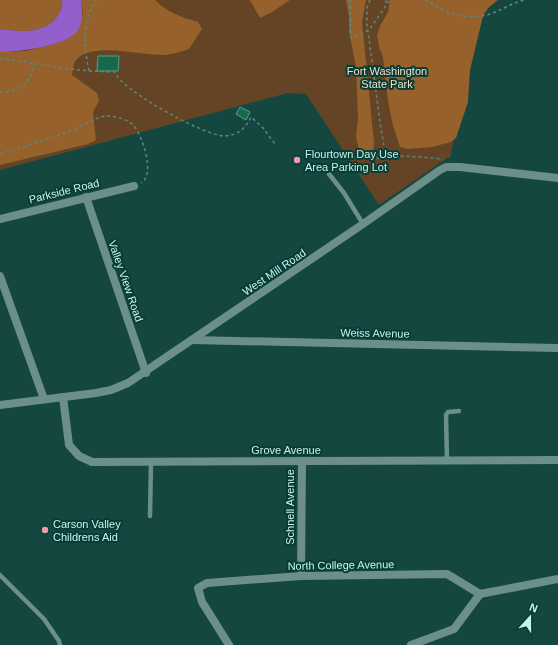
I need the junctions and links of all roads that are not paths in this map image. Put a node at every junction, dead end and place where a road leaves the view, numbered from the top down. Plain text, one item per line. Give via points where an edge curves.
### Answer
1 (329, 174) dead end
2 (558, 178) edge
3 (134, 186) road end
4 (86, 197) junction
5 (0, 219) edge
6 (363, 224) junction
7 (0, 276) edge
8 (192, 340) junction
9 (558, 348) edge
10 (146, 372) junction
11 (63, 397) junction
12 (44, 399) junction
13 (0, 404) edge
14 (459, 411) dead end
15 (558, 460) edge
16 (302, 461) junction
17 (447, 461) junction
18 (151, 462) junction
19 (150, 516) dead end
20 (0, 575) edge
21 (301, 576) junction
22 (558, 578) edge
23 (480, 594) junction
24 (60, 645) edge
25 (229, 645) edge
26 (412, 645) edge

1 - 6 lane
2 - 6 street, West Mill Road via 446,167
3 - 4 street, Parkside Road
4 - 5 street, Parkside Road
4 - 10 street, Valley View Road
6 - 8 street, West Mill Road
7 - 12 street
8 - 9 street, Weiss Avenue
8 - 10 street, West Mill Road
10 - 11 street, West Mill Road via 111,390
11 - 12 street, West Mill Road
11 - 18 street, Grove Avenue via 69,445 79,456 92,462
12 - 13 street, West Mill Road
14 - 17 lane via 448,412 446,415
15 - 17 street, Grove Avenue
16 - 17 street, Grove Avenue
16 - 18 street, Grove Avenue
16 - 21 street, Schnell Avenue
18 - 19 lane
20 - 24 lane via 44,619 60,641
21 - 23 street, North College Avenue via 447,574
21 - 25 street, North College Avenue via 207,583 198,588 202,602
22 - 23 street
23 - 26 street via 454,629

